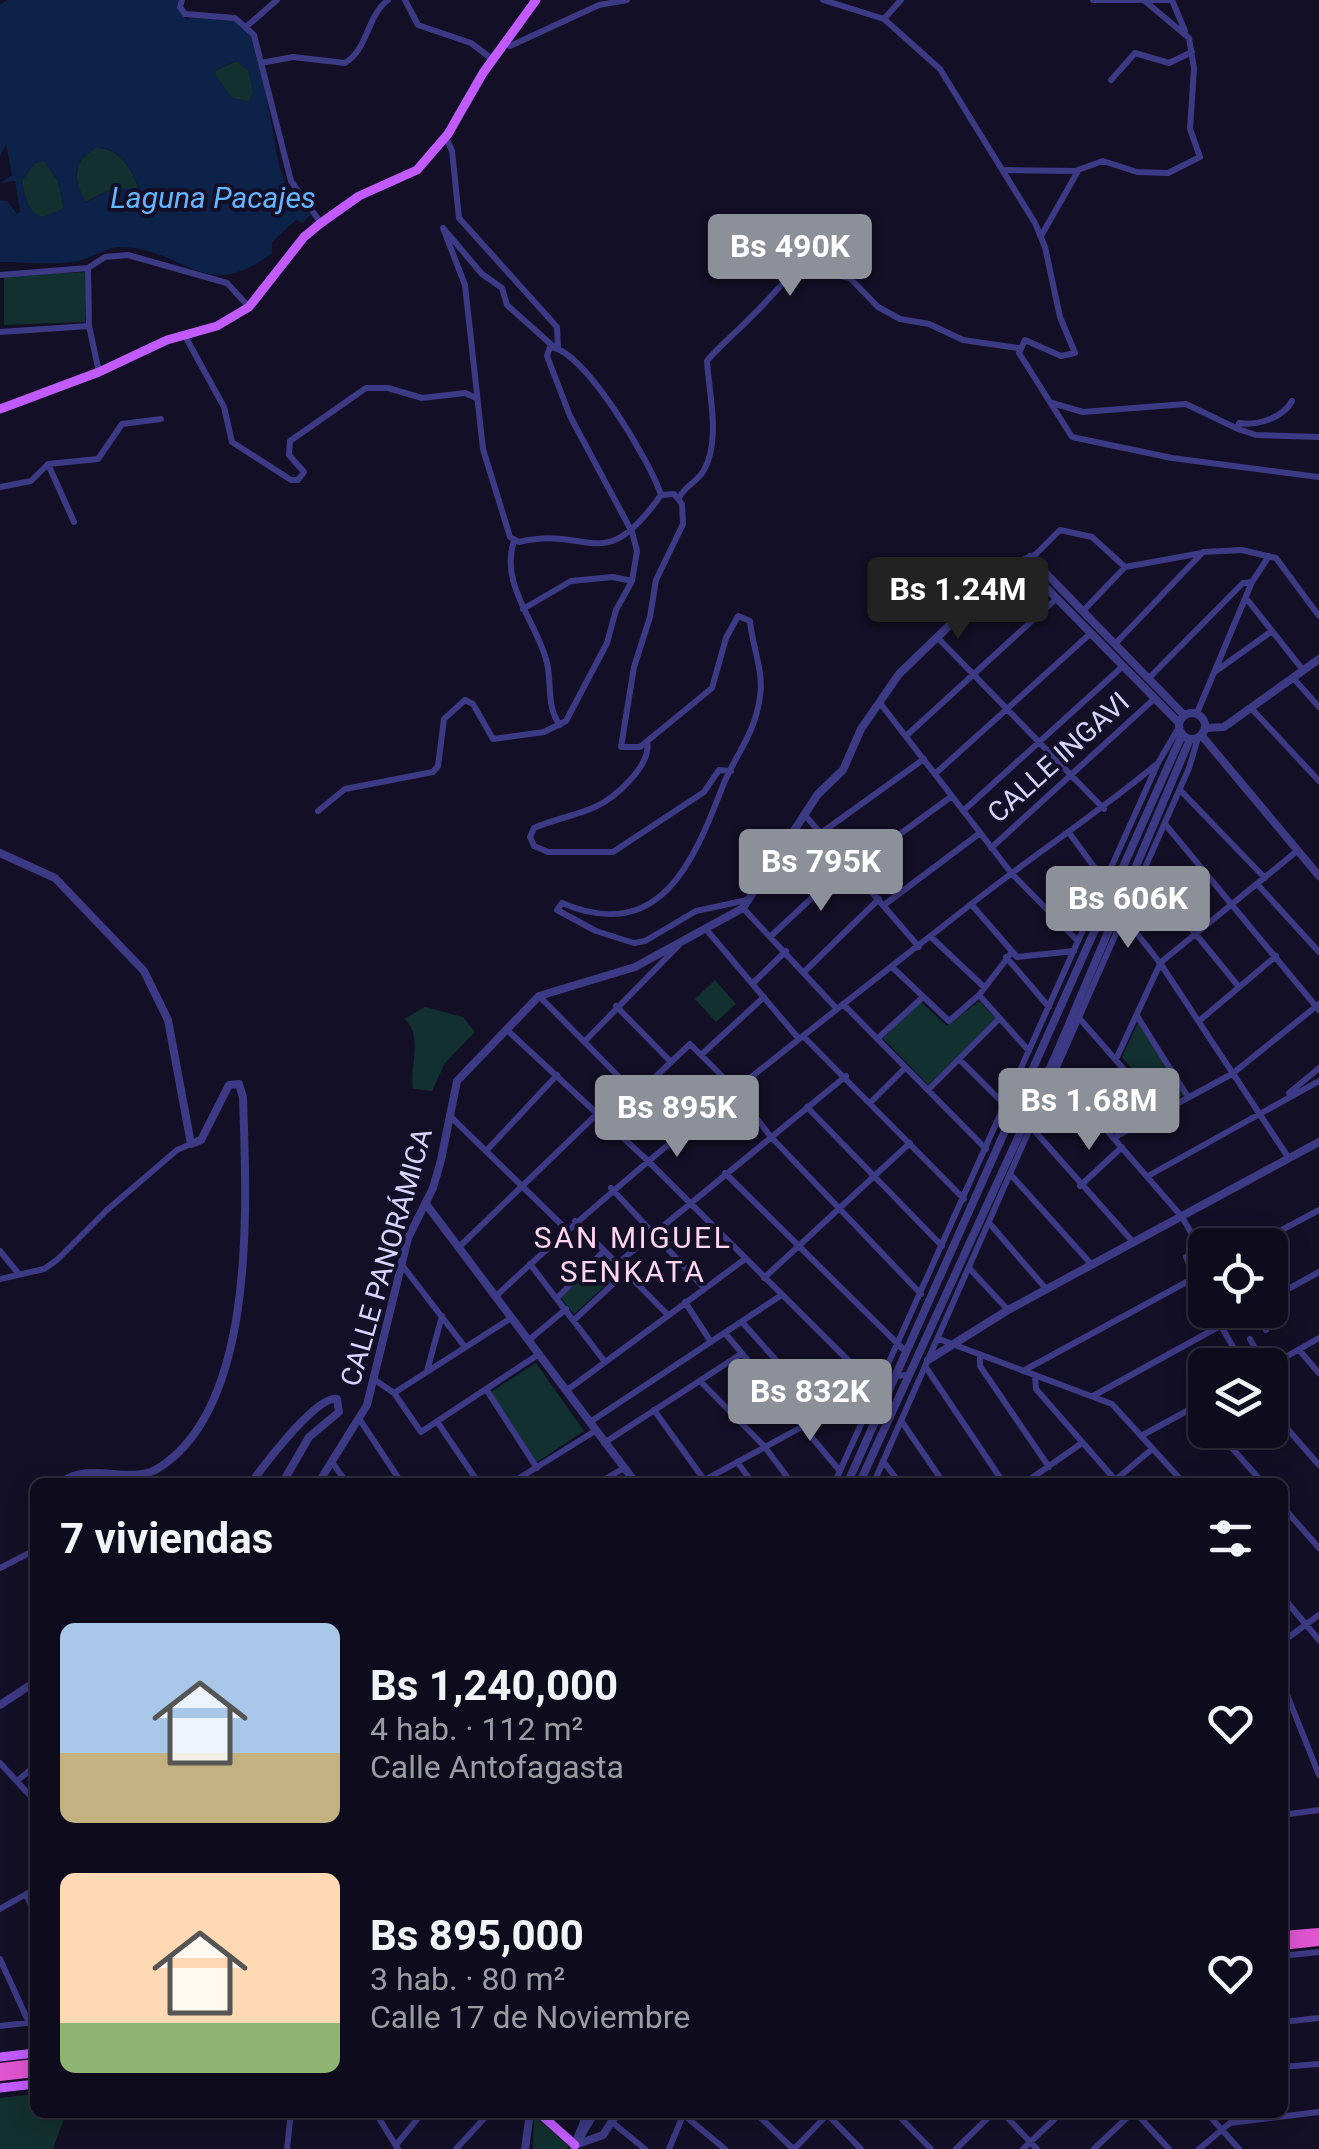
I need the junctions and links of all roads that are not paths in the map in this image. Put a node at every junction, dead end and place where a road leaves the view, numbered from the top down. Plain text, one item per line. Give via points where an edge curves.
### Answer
1 (182, 0) edge
2 (277, 0) edge
3 (388, 0) edge
4 (405, 0) edge
5 (536, 0) edge
6 (627, 0) edge
7 (823, 0) edge
8 (902, 0) edge
9 (1093, 0) edge
10 (1172, 0) edge
11 (1146, 2) edge
12 (884, 19) junction
13 (247, 26) junction
14 (1185, 32) junction
15 (503, 43) junction
16 (1192, 52) junction
17 (492, 59) junction
18 (261, 63) junction
19 (1112, 80) dead end
20 (446, 137) junction
21 (1004, 170) junction
22 (1078, 171) junction
23 (322, 223) junction
24 (1040, 236) junction
25 (88, 268) junction
26 (0, 275) edge
27 (250, 306) junction
28 (89, 326) junction
29 (0, 332) edge
30 (184, 334) junction
31 (556, 347) junction
32 (1018, 348) junction
33 (99, 372) junction
34 (476, 398) junction
35 (1292, 401) dead end
36 (1049, 402) junction
37 (0, 409) edge
38 (161, 419) dead end
39 (1238, 429) junction
40 (1319, 437) edge
41 (48, 464) junction
42 (1319, 477) edge
43 (0, 487) edge
44 (661, 495) junction
45 (679, 498) junction
46 (74, 522) dead end
47 (632, 532) junction
48 (514, 541) junction
49 (1203, 552) junction
50 (1269, 556) junction
51 (1030, 557) junction
52 (1020, 561) junction
53 (1125, 567) junction
54 (632, 581) junction
55 (1252, 582) junction
56 (1057, 598) junction
57 (1246, 598) junction
58 (523, 608) junction
59 (1083, 611) junction
60 (1319, 616) edge
61 (1272, 631) junction
62 (1090, 633) junction
63 (936, 636) junction
64 (1116, 644) junction
65 (1319, 659) edge
66 (1122, 666) junction
67 (1303, 670) junction
68 (1214, 673) junction
69 (973, 674) junction
70 (1149, 678) junction
71 (1294, 679) junction
72 (1154, 698) junction
73 (880, 703) junction
74 (1319, 707) edge
75 (1007, 708) junction
76 (1251, 708) junction
77 (1197, 713) junction
78 (560, 724) junction
79 (1190, 730) junction
80 (906, 736) junction
81 (647, 742) junction
82 (1040, 742) junction
83 (924, 759) junction
84 (1158, 763) junction
85 (731, 771) junction
86 (935, 773) junction
87 (1072, 774) junction
88 (1319, 781) edge
89 (1180, 790) junction
90 (952, 796) junction
91 (1104, 809) junction
92 (318, 811) dead end
93 (964, 811) junction
94 (804, 814) junction
95 (1165, 824) junction
96 (821, 833) junction
97 (980, 833) junction
98 (1070, 834) junction
99 (991, 848) junction
100 (1297, 851) junction
101 (0, 852) edge
102 (850, 867) junction
103 (1144, 871) junction
104 (1012, 874) junction
105 (1319, 876) edge
106 (1265, 878) junction
107 (1106, 882) junction
108 (1258, 885) junction
109 (881, 902) junction
110 (745, 904) junction
111 (972, 904) junction
112 (1234, 905) junction
113 (1124, 917) junction
114 (706, 928) junction
115 (691, 934) junction
116 (1197, 935) junction
117 (770, 937) junction
118 (931, 937) junction
119 (1078, 941) junction
120 (919, 946) junction
121 (1074, 951) junction
122 (786, 952) junction
123 (1319, 952) edge
124 (1009, 955) junction
125 (1276, 956) junction
126 (1160, 963) junction
127 (892, 967) junction
128 (805, 971) junction
129 (753, 983) junction
130 (984, 986) junction
131 (1238, 987) junction
132 (979, 995) junction
133 (539, 996) junction
134 (922, 997) junction
135 (764, 998) junction
136 (616, 1006) junction
137 (840, 1006) junction
138 (1049, 1006) junction
139 (1318, 1007) edge
140 (1137, 1016) junction
141 (1000, 1018) junction
142 (1079, 1019) junction
143 (1199, 1021) junction
144 (506, 1029) junction
145 (801, 1038) junction
146 (876, 1039) junction
147 (584, 1040) junction
148 (1030, 1051) junction
149 (701, 1055) junction
150 (1118, 1058) junction
151 (959, 1059) junction
152 (671, 1062) junction
153 (906, 1068) junction
154 (1319, 1068) edge
155 (1056, 1072) junction
156 (1232, 1074) junction
157 (558, 1075) junction
158 (846, 1076) junction
159 (1319, 1081) edge
160 (928, 1090) junction
161 (735, 1091) junction
162 (636, 1094) junction
163 (1188, 1097) junction
164 (870, 1102) junction
165 (1277, 1103) junction
166 (1005, 1105) junction
167 (806, 1107) junction
168 (1162, 1112) junction
169 (598, 1113) junction
170 (1259, 1114) junction
171 (449, 1115) junction
172 (608, 1122) junction
173 (1032, 1128) junction
174 (772, 1137) junction
175 (1113, 1138) junction
176 (1319, 1142) edge
177 (910, 1143) junction
178 (191, 1144) junction
179 (986, 1148) junction
180 (1122, 1148) junction
181 (488, 1149) junction
182 (1288, 1156) junction
183 (648, 1160) junction
184 (725, 1173) junction
185 (1011, 1175) junction
186 (874, 1176) junction
187 (1148, 1176) junction
188 (524, 1186) junction
189 (1080, 1186) junction
190 (611, 1188) junction
191 (964, 1198) junction
192 (688, 1201) junction
193 (426, 1204) junction
194 (840, 1207) junction
195 (1319, 1210) edge
196 (1182, 1217) junction
197 (575, 1221) junction
198 (990, 1224) junction
199 (1188, 1228) edge
200 (1286, 1228) edge
201 (566, 1230) junction
202 (652, 1233) junction
203 (1134, 1243) junction
204 (799, 1244) junction
205 (942, 1246) junction
206 (458, 1248) junction
207 (0, 1251) edge
208 (604, 1251) junction
209 (745, 1259) junction
210 (618, 1263) junction
211 (530, 1264) junction
212 (402, 1265) junction
213 (1092, 1266) junction
214 (968, 1268) junction
215 (626, 1272) junction
216 (1319, 1272) edge
217 (18, 1274) junction
218 (764, 1278) junction
219 (0, 1279) edge
220 (1188, 1281) edge
221 (704, 1288) junction
222 (1288, 1288) edge
223 (1047, 1290) junction
224 (921, 1294) junction
225 (495, 1296) junction
226 (780, 1296) junction
227 (557, 1298) junction
228 (684, 1302) junction
229 (566, 1309) junction
230 (1008, 1310) junction
231 (668, 1315) junction
232 (442, 1316) junction
233 (511, 1318) junction
234 (574, 1320) junction
235 (742, 1322) junction
236 (1217, 1328) edge
237 (1222, 1328) edge
238 (725, 1333) junction
239 (938, 1338) junction
240 (1319, 1338) edge
241 (1250, 1339) dead end
242 (528, 1340) junction
243 (710, 1342) junction
244 (898, 1345) junction
245 (952, 1345) junction
246 (465, 1347) junction
247 (1233, 1347) dead end
248 (1256, 1348) edge
249 (1299, 1350) junction
250 (906, 1352) junction
251 (539, 1354) junction
252 (741, 1354) junction
253 (1288, 1355) edge
254 (980, 1356) junction
255 (915, 1358) junction
256 (605, 1362) junction
257 (926, 1363) junction
258 (1022, 1371) junction
259 (426, 1372) junction
260 (1319, 1373) edge
261 (908, 1374) junction
262 (896, 1376) junction
263 (1035, 1376) junction
264 (375, 1380) junction
265 (700, 1381) junction
266 (486, 1389) junction
267 (877, 1389) junction
268 (566, 1391) junction
269 (394, 1393) junction
270 (1092, 1396) junction
271 (654, 1410) junction
272 (1188, 1410) edge
273 (826, 1416) junction
274 (360, 1420) junction
275 (901, 1421) junction
276 (438, 1422) junction
277 (589, 1423) junction
278 (806, 1426) junction
279 (1288, 1430) edge
280 (596, 1431) junction
281 (1142, 1436) junction
282 (604, 1443) junction
283 (1082, 1443) junction
284 (764, 1446) junction
285 (1232, 1448) edge
286 (1152, 1449) junction
287 (884, 1461) junction
288 (332, 1462) junction
289 (737, 1462) junction
290 (1319, 1465) edge
291 (1050, 1467) junction
292 (536, 1468) junction
293 (624, 1468) junction
294 (840, 1471) junction
295 (78, 1478) edge
296 (254, 1478) edge
297 (286, 1478) edge
298 (322, 1478) edge
299 (343, 1478) edge
300 (397, 1478) edge
301 (475, 1478) edge
302 (520, 1478) edge
303 (607, 1478) edge
304 (632, 1478) edge
305 (700, 1478) edge
306 (710, 1478) edge
307 (749, 1478) edge
308 (788, 1478) edge
309 (837, 1478) edge
310 (850, 1478) edge
311 (862, 1478) edge
312 (876, 1478) edge
313 (896, 1478) edge
314 (941, 1478) edge
315 (1001, 1478) edge
316 (1035, 1478) edge
317 (1111, 1478) edge
318 (1119, 1478) edge
319 (1179, 1478) edge
320 (1258, 1478) edge
321 (1288, 1513) edge
322 (1319, 1548) edge
323 (30, 1553) edge
324 (0, 1568) edge
325 (1288, 1603) edge
326 (1319, 1615) edge
327 (1306, 1624) junction
328 (1288, 1638) edge
329 (1319, 1640) edge
330 (30, 1685) edge
331 (1288, 1697) edge
332 (0, 1705) edge
333 (0, 1763) edge
334 (30, 1770) edge
335 (1319, 1776) edge
336 (17, 1780) junction
337 (30, 1795) edge
338 (1319, 1810) edge
339 (1288, 1812) edge
340 (30, 1892) edge
341 (26, 1894) junction
342 (30, 1903) edge
343 (0, 1909) edge
344 (1319, 1932) edge
345 (1288, 1935) edge
346 (1319, 1941) edge
347 (1288, 1944) edge
348 (1319, 1952) edge
349 (1288, 1955) edge
350 (0, 1958) edge
351 (1319, 2018) edge
352 (30, 2019) edge
353 (1288, 2021) edge
354 (30, 2023) edge
355 (0, 2026) edge
356 (30, 2054) edge
357 (0, 2057) edge
358 (1319, 2064) edge
359 (30, 2065) edge
360 (1288, 2067) edge
361 (0, 2068) edge
362 (30, 2073) edge
363 (0, 2076) edge
364 (30, 2085) edge
365 (0, 2088) edge
366 (1319, 2112) edge
367 (1288, 2116) edge
368 (290, 2118) edge
369 (381, 2118) edge
370 (419, 2118) edge
371 (484, 2118) edge
372 (533, 2118) edge
373 (541, 2118) edge
374 (584, 2118) edge
375 (591, 2118) edge
376 (615, 2118) edge
377 (682, 2118) edge
378 (689, 2118) edge
379 (761, 2118) edge
380 (822, 2118) edge
381 (830, 2118) edge
382 (901, 2118) edge
383 (991, 2118) edge
384 (1004, 2118) edge
385 (1056, 2118) edge
386 (1128, 2118) edge
387 (1139, 2118) edge
388 (1211, 2118) edge
389 (1270, 2118) edge
390 (613, 2123) junction
391 (1220, 2129) junction
392 (1030, 2142) junction
393 (397, 2147) edge
394 (574, 2147) edge
395 (1165, 2148) edge
396 (287, 2149) edge
397 (456, 2149) edge
398 (525, 2149) edge
399 (646, 2149) edge
400 (669, 2149) edge
401 (725, 2149) edge
402 (794, 2149) edge
403 (861, 2149) edge
404 (930, 2149) edge
405 (956, 2149) edge
406 (1023, 2149) edge
407 (1037, 2149) edge
408 (1094, 2149) edge
409 (1199, 2149) edge
410 (1239, 2149) edge

1 - 13 street via 185,14 220,15
2 - 13 street
3 - 18 street via 373,13 361,47 346,63 293,57
4 - 17 street via 418,25 471,43
5 - 15 main road
6 - 15 street via 599,4 510,46
7 - 12 street
8 - 12 street
9 - 11 street
10 - 11 street
10 - 14 street
11 - 14 street
12 - 21 street via 940,68
13 - 18 street
14 - 16 street
15 - 17 main road
16 - 19 street via 1169,63 1135,53
16 - 22 street via 1190,129 1200,157 1168,173 1103,161
17 - 20 main road
18 - 23 street via 291,182
20 - 23 main road via 418,170 359,196
20 - 31 street via 459,218 557,328
21 - 22 street
21 - 24 street
22 - 24 street
23 - 27 main road
24 - 32 street via 1075,352 1061,356 1030,340
25 - 26 street
25 - 27 street via 106,256 149,259 227,283
25 - 28 street
27 - 30 main road via 217,326
28 - 29 street
28 - 33 street
30 - 33 main road
30 - 34 street via 224,407 232,442 291,480 304,472 289,455 290,442 357,392 376,387 422,398
31 - 34 street via 507,305 502,288 443,228 465,286
31 - 44 street via 600,392
31 - 47 street via 546,356 570,416
32 - 36 street
32 - 45 street via 963,340 900,319 850,278 798,273 776,286 708,361 710,455 703,474
33 - 37 main road
34 - 48 street via 483,449
35 - 39 street via 1286,410 1260,423 1239,423
36 - 39 street via 1082,412 1186,404
36 - 42 street via 1080,442
38 - 41 street via 122,424 98,459
39 - 40 street
41 - 43 street via 31,481
41 - 46 street
44 - 45 street
44 - 47 street
45 - 81 street via 684,524 656,580 620,740 626,750
47 - 48 street via 588,545 538,537
47 - 54 street
48 - 58 street via 510,561
49 - 50 street
49 - 53 street
49 - 64 street
50 - 55 street
50 - 60 street via 1281,562
51 - 52 street
51 - 53 street via 1060,530 1092,536
51 - 59 street
52 - 56 street
52 - 63 street, CALLE PANORÁMICA
53 - 59 street
54 - 58 street via 571,580
54 - 78 street via 581,696
55 - 57 street
55 - 70 street via 1243,583
56 - 62 street
56 - 69 street
57 - 61 street
57 - 68 street
58 - 78 street via 546,659 552,712
59 - 64 street
61 - 67 street
61 - 68 street
62 - 66 street
62 - 75 street
63 - 69 street
63 - 73 street, CALLE PANORÁMICA
64 - 70 street
65 - 67 street
66 - 72 street
66 - 82 street
67 - 71 street
68 - 77 street
69 - 75 street
69 - 80 street
70 - 79 street
71 - 74 street
71 - 76 street
72 - 79 street
72 - 87 street, CALLE INGAVI
73 - 80 street
73 - 94 street, CALLE PANORÁMICA via 843,770
75 - 82 street
75 - 86 street
76 - 79 street via 1224,727
76 - 88 street
77 - 79 street
77 - 79 street
78 - 92 street via 493,739 465,700 444,719 433,772 345,789
79 - 84 street
79 - 89 street
79 - 100 street
79 - 250 street
79 - 255 street via 1056,1056
80 - 83 street
81 - 85 street via 712,688 730,627 743,615 750,620 761,692 748,742
81 - 85 street via 644,763 612,796 534,828 534,846 613,852 704,792 719,770
82 - 87 street
82 - 93 street
83 - 86 street
83 - 96 street
84 - 91 street
84 - 107 street
85 - 110 street via 700,846 658,897 628,912 597,914 562,903 557,910 634,942 696,912
86 - 90 street
87 - 91 street
87 - 99 street, CALLE INGAVI
89 - 95 street
89 - 106 street
90 - 93 street
90 - 102 street
91 - 98 street
93 - 97 street
94 - 96 street
94 - 110 street, CALLE PANORÁMICA
95 - 103 street
95 - 112 street
96 - 102 street
97 - 99 street
97 - 109 street
98 - 104 street
98 - 107 street
99 - 104 street
100 - 105 street
100 - 106 street
101 - 178 street via 56,878 144,971 168,1020
102 - 109 street
102 - 117 street
103 - 113 street
103 - 116 street
104 - 111 street
104 - 119 street
106 - 108 street
107 - 119 street
108 - 112 street
108 - 123 street
109 - 120 street
109 - 128 street
110 - 114 street, CALLE PANORÁMICA
110 - 117 street
111 - 118 street
111 - 124 street
112 - 116 street
112 - 125 street
113 - 126 street
113 - 142 street
114 - 115 street, CALLE PANORÁMICA
114 - 129 street
115 - 133 street, CALLE PANORÁMICA via 636,966
115 - 136 street
116 - 126 street
116 - 131 street
117 - 122 street
118 - 120 street
118 - 130 street
119 - 121 street
120 - 127 street
121 - 124 street
121 - 138 street
122 - 128 street
122 - 129 street
124 - 130 street
124 - 138 street
125 - 131 street
125 - 139 street
126 - 140 street
126 - 143 street
127 - 134 street
127 - 137 street
128 - 137 street
129 - 135 street
130 - 132 street
131 - 143 street
132 - 134 street via 949,1022
132 - 141 street
133 - 144 street, CALLE PANORÁMICA
133 - 147 street
134 - 146 street
135 - 145 street
135 - 149 street
136 - 147 street
136 - 152 street
137 - 145 street
137 - 146 street
138 - 148 street
139 - 156 street
140 - 150 street
140 - 163 street
141 - 148 street
141 - 151 street
142 - 150 street
142 - 155 street
143 - 156 street
144 - 157 street
144 - 171 street, CALLE PANORÁMICA via 458,1081
145 - 158 street
145 - 161 street
146 - 153 street
147 - 162 street
148 - 166 street
149 - 152 street via 690,1044
149 - 161 street
150 - 168 street
151 - 160 street
151 - 166 street
152 - 162 street
153 - 160 street
153 - 164 street
154 - 165 street
155 - 173 street
155 - 175 street
156 - 163 street
156 - 170 street
157 - 169 street
157 - 181 street
158 - 164 street
158 - 167 street
159 - 165 street
160 - 179 street
161 - 174 street
161 - 183 street
162 - 172 street
163 - 168 street
164 - 177 street
165 - 170 street
166 - 179 street
167 - 174 street
167 - 186 street
168 - 175 street
169 - 172 street
169 - 188 street
170 - 182 street
170 - 187 street
171 - 181 street
171 - 193 street, CALLE PANORÁMICA
172 - 183 street
173 - 185 street
173 - 189 street
174 - 184 street
174 - 194 street
175 - 180 street
176 - 182 street
177 - 186 street
177 - 191 street
178 - 217 street via 107,1210 57,1260
178 - 295 street via 201,1140 229,1085 239,1084 247,1184 244,1293 216,1391 200,1426 160,1468 145,1475
179 - 191 street
180 - 187 street
180 - 189 street
181 - 188 street
182 - 196 street
183 - 190 street
183 - 192 street
184 - 192 street
184 - 204 street
185 - 198 street
185 - 213 street
186 - 194 street
186 - 205 street
187 - 196 street
188 - 201 street
188 - 206 street
189 - 203 street
190 - 197 street
190 - 202 street
191 - 205 street
192 - 202 street
192 - 209 street
193 - 206 street
193 - 212 street, CALLE PANORÁMICA
194 - 204 street
194 - 224 street
195 - 200 street
196 - 199 street
196 - 203 street
197 - 201 street
197 - 208 street
198 - 214 street
198 - 223 street
201 - 211 street
202 - 210 street
202 - 221 street
203 - 213 street
204 - 218 street
204 - 244 street
205 - 224 street
206 - 225 street
207 - 217 street
208 - 210 street
208 - 227 street
209 - 218 street
209 - 221 street
210 - 215 street
211 - 225 street
211 - 227 street
212 - 232 street
212 - 264 street, CALLE PANORÁMICA
213 - 223 street
214 - 230 street
214 - 239 street
215 - 231 street
215 - 234 street
216 - 222 street
217 - 219 street
218 - 226 street
220 - 258 street
221 - 228 street
223 - 230 street
224 - 244 street
225 - 233 street
226 - 235 street
226 - 267 street
227 - 229 street
228 - 231 street
228 - 243 street
229 - 234 street
229 - 242 street
230 - 245 street
231 - 256 street
232 - 246 street
232 - 259 street
233 - 242 street
233 - 246 street
234 - 256 street
235 - 238 street
235 - 273 street
236 - 270 street
237 - 247 street
238 - 243 street
238 - 252 street
239 - 245 street
239 - 257 street
240 - 249 street
241 - 248 street
242 - 251 street
243 - 277 street
244 - 250 street
244 - 267 street
245 - 254 street
245 - 257 street
246 - 259 street
249 - 253 street
249 - 260 street
250 - 255 street
250 - 262 street
251 - 266 street
251 - 268 street
252 - 265 street
252 - 278 street
254 - 258 street
254 - 291 street via 980,1366
255 - 257 street
255 - 261 street
256 - 268 street
257 - 275 street
257 - 315 street
258 - 263 street
259 - 269 street
261 - 262 street
261 - 311 street
262 - 267 street
262 - 310 street
263 - 270 street
263 - 283 street via 1036,1389
264 - 269 street
264 - 274 street, CALLE PANORÁMICA
265 - 271 street
265 - 284 street
266 - 276 street
266 - 292 street
267 - 273 street
267 - 294 street
268 - 277 street
269 - 276 street via 420,1432
270 - 281 street via 1112,1404
271 - 282 street
271 - 305 street
272 - 281 street
273 - 278 street
274 - 288 street, CALLE PANORÁMICA
274 - 300 street
275 - 287 street
275 - 314 street
276 - 301 street
277 - 280 street
278 - 284 street
278 - 294 street
279 - 290 street
280 - 282 street
280 - 292 street
281 - 286 street
282 - 293 street
283 - 291 street
283 - 317 street
284 - 289 street
284 - 308 street
285 - 320 street
286 - 318 street
286 - 319 street
287 - 312 street
287 - 313 street
288 - 298 street, CALLE PANORÁMICA
288 - 299 street
289 - 306 street
289 - 307 street
291 - 316 street
292 - 302 street
293 - 303 street
293 - 304 street
294 - 309 street
296 - 297 street via 320,1402 337,1399 339,1412 296,1454
321 - 322 street
323 - 324 street
325 - 327 street
326 - 327 street
327 - 328 street
327 - 329 street
330 - 332 street
331 - 335 street
333 - 336 street
334 - 336 street
336 - 337 street
338 - 339 street
340 - 341 street
341 - 342 street
341 - 343 street
344 - 345 highway
346 - 347 highway
348 - 349 street
350 - 352 street
351 - 353 street
354 - 355 street
356 - 357 main road
358 - 360 street
359 - 361 highway
362 - 363 highway
364 - 365 main road
366 - 367 street
368 - 396 street
369 - 393 street
370 - 393 street
371 - 397 street
372 - 398 street
373 - 394 main road
374 - 394 street
375 - 394 street
376 - 390 street
377 - 400 street
378 - 401 street
379 - 402 street
380 - 402 street
381 - 403 street
382 - 404 street
383 - 405 street
384 - 392 street
385 - 392 street
386 - 408 street
387 - 395 street
388 - 391 street
389 - 391 street
390 - 394 street via 596,2140
390 - 399 street
391 - 409 street
391 - 410 street
392 - 406 street
392 - 407 street

